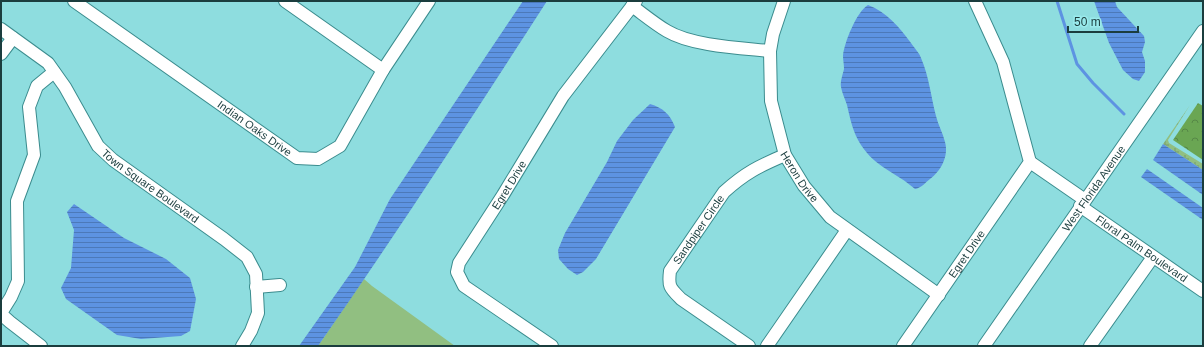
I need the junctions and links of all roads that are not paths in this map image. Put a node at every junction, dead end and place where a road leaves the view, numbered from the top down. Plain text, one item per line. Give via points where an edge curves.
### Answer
1 (74, 1) edge
2 (285, 1) edge
3 (429, 1) edge
4 (784, 1) edge
5 (975, 1) edge
6 (634, 4) edge
7 (1, 29) edge
8 (1203, 31) edge
9 (13, 38) junction
10 (770, 52) junction
11 (1, 54) edge
12 (383, 70) junction
13 (54, 72) junction
14 (785, 155) junction
15 (1030, 162) junction
16 (1083, 203) junction
17 (847, 230) junction
18 (1153, 257) junction
19 (280, 286) dead end
20 (256, 287) junction
21 (1203, 291) edge
22 (939, 295) junction
23 (1, 313) edge
24 (1093, 345) edge
25 (41, 346) edge
26 (242, 346) edge
27 (552, 346) edge
28 (749, 346) edge
29 (767, 346) edge
30 (903, 346) edge
31 (984, 346) edge

1 - 12 street, Indian Oaks Drive via 297,158 318,160 340,146
2 - 12 street
3 - 12 street, Indian Oaks Drive
4 - 10 street, Heron Drive
5 - 15 street via 1003,62
6 - 10 street via 667,32 689,40
6 - 27 street, Egret Drive via 563,96 459,263 457,272 464,286
7 - 9 street, Town Square Boulevard
8 - 16 street, West Florida Avenue
9 - 11 street
9 - 13 street, Town Square Boulevard via 48,63
10 - 14 street, Heron Drive via 771,101
13 - 20 street, Town Square Boulevard via 98,146 113,160 247,257 256,274
13 - 23 street via 37,86 29,108 34,155 17,201 18,281
14 - 17 street, Heron Drive via 804,186 830,216
14 - 28 street, Sandpiper Circle via 756,167 724,192 670,271 668,283 680,299
15 - 16 street
15 - 22 street, Egret Drive
16 - 18 street, Floral Palm Boulevard
16 - 31 street, West Florida Avenue
17 - 22 street, Heron Drive
17 - 29 street
18 - 21 street, Floral Palm Boulevard
18 - 24 street
19 - 20 street
20 - 26 street, Town Square Boulevard via 258,313
22 - 30 street, Egret Drive
23 - 25 street

